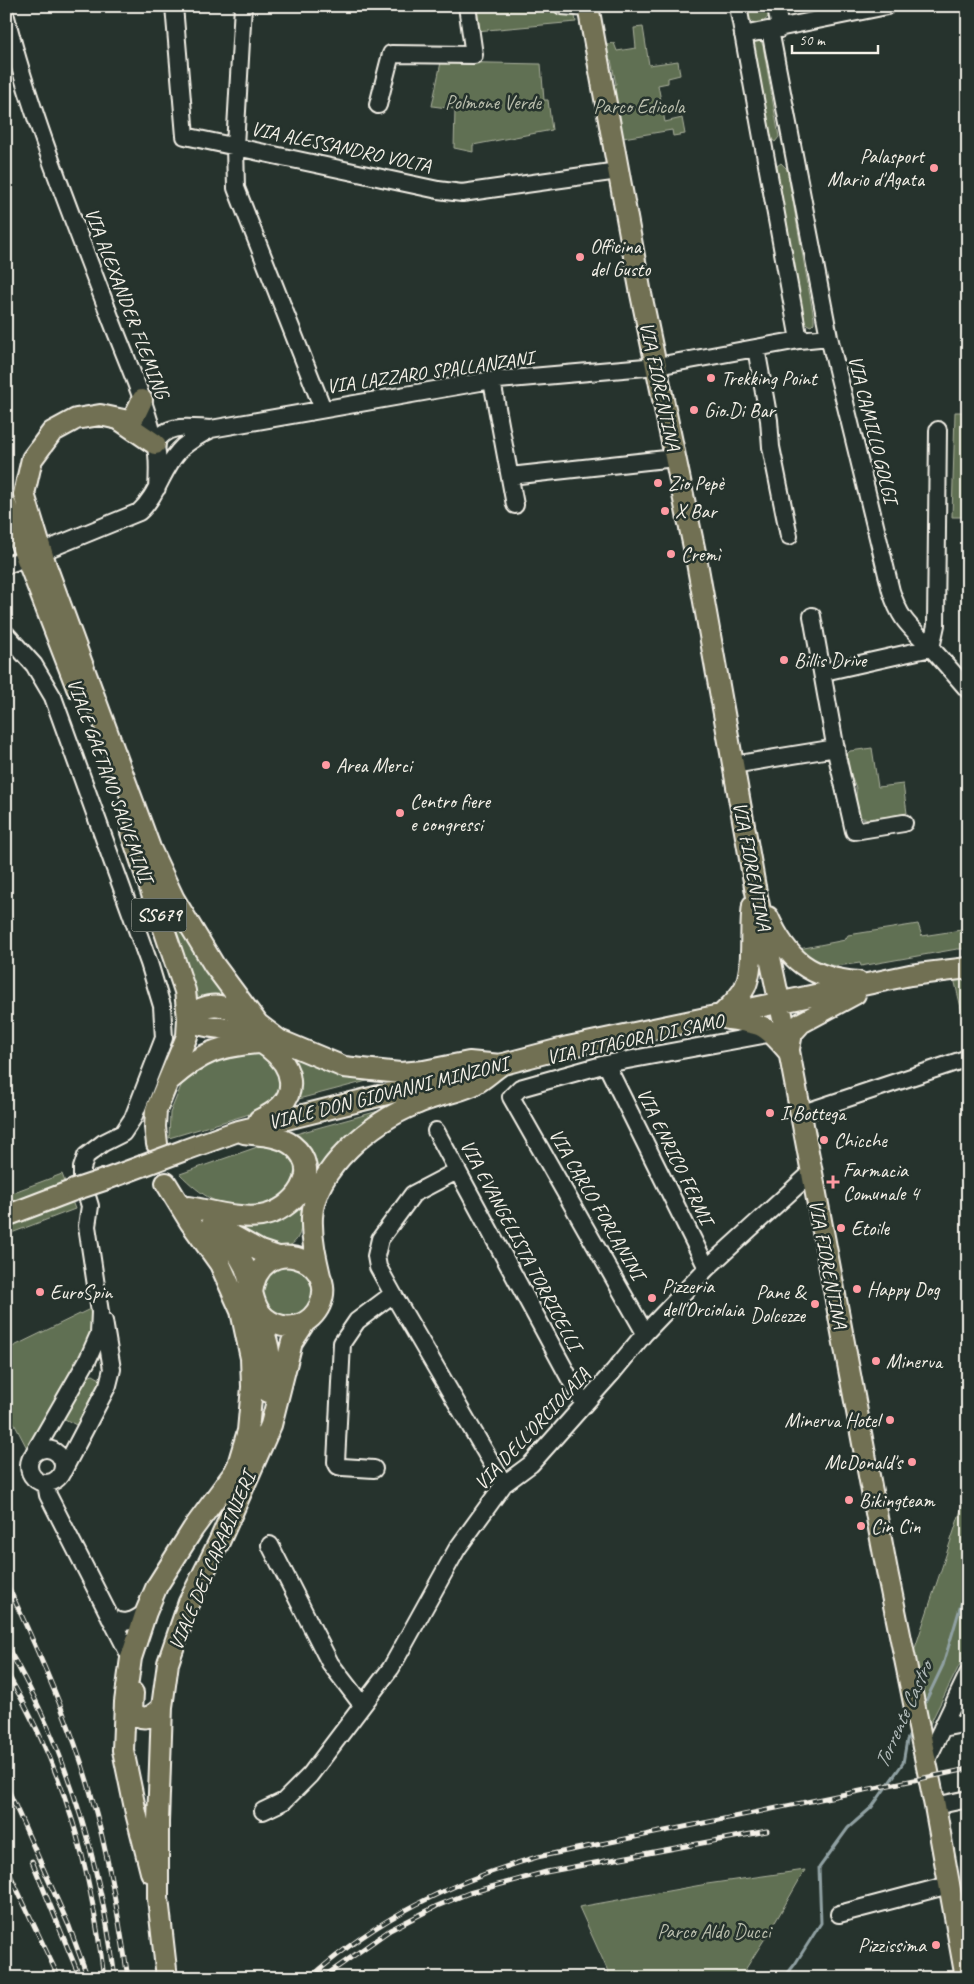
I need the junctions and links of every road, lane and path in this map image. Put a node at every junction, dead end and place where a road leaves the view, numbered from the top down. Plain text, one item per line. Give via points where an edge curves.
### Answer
1 (174, 6) edge
2 (244, 6) edge
3 (467, 6) edge
4 (562, 6) edge
5 (738, 6) edge
6 (776, 6) edge
7 (887, 6) edge
8 (588, 7) edge
9 (6, 17) edge
10 (775, 30) junction
11 (743, 35) junction
12 (378, 105) dead end
13 (235, 146) junction
14 (793, 151) junction
15 (765, 155) junction
16 (618, 171) junction
17 (828, 336) junction
18 (799, 340) junction
19 (756, 348) junction
20 (657, 366) junction
21 (492, 381) junction
22 (142, 400) junction
23 (322, 409) junction
24 (120, 420) junction
25 (179, 427) junction
26 (211, 429) junction
27 (938, 430) dead end
28 (192, 440) junction
29 (155, 444) junction
30 (675, 458) junction
31 (510, 476) junction
32 (157, 488) junction
33 (6, 505) edge
34 (515, 505) dead end
35 (789, 536) dead end
36 (51, 548) dead end
37 (15, 559) edge
38 (812, 616) dead end
39 (6, 634) edge
40 (931, 648) junction
41 (824, 672) junction
42 (968, 690) edge
43 (101, 714) junction
44 (836, 748) junction
45 (733, 765) junction
46 (904, 823) dead end
47 (755, 888) junction
48 (968, 968) edge
49 (875, 984) junction
50 (779, 1003) junction
51 (719, 1017) junction
52 (188, 1018) junction
53 (259, 1033) junction
54 (770, 1034) junction
55 (788, 1051) junction
56 (968, 1058) edge
57 (606, 1064) junction
58 (502, 1065) junction
59 (170, 1080) junction
60 (511, 1097) joint
61 (800, 1114) junction
62 (436, 1131) dead end
63 (235, 1132) junction
64 (156, 1144) dead end
65 (457, 1171) junction
66 (811, 1173) junction
67 (306, 1179) junction
68 (189, 1207) junction
69 (6, 1216) edge
70 (212, 1224) junction
71 (279, 1257) junction
72 (707, 1268) junction
73 (321, 1280) junction
74 (393, 1294) junction
75 (253, 1298) junction
76 (100, 1312) junction
77 (305, 1322) junction
78 (645, 1332) junction
79 (82, 1370) junction
80 (108, 1385) junction
81 (584, 1405) junction
82 (34, 1453) junction
83 (238, 1466) junction
84 (374, 1469) dead end
85 (63, 1471) junction
86 (46, 1484) junction
87 (504, 1484) junction
88 (270, 1545) dead end
89 (157, 1586) junction
90 (190, 1602) junction
91 (146, 1612) junction
92 (110, 1618) junction
93 (130, 1662) junction
94 (968, 1674) edge
95 (362, 1705) junction
96 (162, 1707) junction
97 (968, 1724) edge
98 (942, 1728) junction
99 (926, 1762) junction
100 (968, 1799) edge
101 (935, 1806) junction
102 (263, 1811) dead end
103 (949, 1885) junction
104 (158, 1898) junction
105 (961, 1911) edge
106 (839, 1914) dead end
107 (167, 1978) edge
108 (966, 1978) edge

1 - 13 street, VIA ALESSANDRO VOLTA via 185,136
2 - 13 street
3 - 12 street via 474,55 391,54
4 - 8 street
5 - 11 street
6 - 10 street, VIA CAMILLO GOLGI
7 - 10 street
8 - 16 main road, VIA FIORENTINA
9 - 22 street, VIA ALEXANDER FLEMING via 50,160
10 - 11 street
10 - 14 street, VIA CAMILLO GOLGI
11 - 15 street
13 - 16 street, VIA ALESSANDRO VOLTA via 462,193
13 - 23 street via 236,188
14 - 15 street
14 - 17 street, VIA CAMILLO GOLGI
15 - 18 street
16 - 20 main road, VIA FIORENTINA
17 - 18 street, VIA LAZZARO SPALLANZANI
17 - 40 street, VIA CAMILLO GOLGI via 895,604 910,628
18 - 19 street, VIA LAZZARO SPALLANZANI
19 - 20 street, VIA LAZZARO SPALLANZANI
19 - 35 street
20 - 21 street, VIA LAZZARO SPALLANZANI
20 - 30 main road, VIA FIORENTINA
21 - 23 street, VIA LAZZARO SPALLANZANI
21 - 31 street
22 - 24 main road via 134,417
22 - 25 street, VIA LAZZARO SPALLANZANI via 160,417
22 - 29 street, VIA ALEXANDER FLEMING
23 - 26 street, VIA LAZZARO SPALLANZANI
24 - 29 main road
24 - 43 main road via 100,415 76,419 52,432 32,459 24,494 46,566
25 - 26 street, VIA LAZZARO SPALLANZANI
25 - 29 street via 160,435
26 - 28 street, VIA LAZZARO SPALLANZANI
27 - 40 street via 936,625
28 - 29 street, VIA LAZZARO SPALLANZANI via 166,446
28 - 32 street, VIA LAZZARO SPALLANZANI via 179,450
29 - 32 street, VIA ALEXANDER FLEMING
30 - 31 street
30 - 45 main road, VIA FIORENTINA
31 - 34 street
32 - 36 street via 139,512
33 - 37 main road, VIALE GAETANO SALVEMINI / SS679
37 - 43 main road
37 - 52 main road, VIALE GAETANO SALVEMINI / SS679 via 124,814 185,991
38 - 41 street
39 - 76 street via 34,665 53,696 162,1006 164,1038 133,1118 123,1133 86,1156 82,1168 90,1206 87,1226
40 - 41 street
40 - 42 street, VIA CAMILLO GOLGI
41 - 44 street
43 - 53 main road via 150,848 174,899
44 - 45 street
44 - 46 street via 854,831
45 - 47 main road, VIA FIORENTINA
47 - 49 main road via 784,946 810,971 839,980
47 - 50 main road, VIA FIORENTINA
47 - 51 main road via 749,974 744,988
48 - 49 main road via 910,975
49 - 50 main road, VIALE DON GIOVANNI MINZONI
49 - 55 main road via 800,1023 792,1033
50 - 51 main road, VIALE DON GIOVANNI MINZONI
50 - 55 main road, VIA FIORENTINA
51 - 54 main road via 755,1023 767,1028
51 - 58 main road, VIALE DON GIOVANNI MINZONI via 568,1047
52 - 53 main road via 207,1027 250,1035
52 - 59 main road, VIALE GAETANO SALVEMINI / SS679 via 188,1036
53 - 58 main road via 344,1067 400,1073 469,1062
53 - 59 main road via 212,1051 190,1063
53 - 63 main road via 289,1072 288,1094 276,1111
54 - 55 main road
54 - 57 street, VIA PITAGORA DI SAMO
55 - 61 main road, VIA FIORENTINA
56 - 61 street
57 - 60 street, VIA PITAGORA DI SAMO via 520,1088
57 - 72 street, VIA ENRICO FERMI
58 - 63 main road, VIALE DON GIOVANNI MINZONI
58 - 73 main road via 474,1084 387,1118 345,1152 320,1189 312,1215 314,1248
59 - 64 main road, VIALE GAETANO SALVEMINI / SS679 via 156,1110
60 - 78 street, VIA CARLO FORLANINI
61 - 66 main road, VIA FIORENTINA
62 - 65 street, VIA EVANGELISTA TORRICELLI
63 - 67 main road via 281,1139 292,1145 303,1160
63 - 69 main road, VIALE DON GIOVANNI MINZONI, bridge
65 - 74 street via 414,1194 380,1239 376,1256 378,1267
65 - 81 street, VIA EVANGELISTA TORRICELLI
66 - 72 street, VIA DELL'ORCIOLAIA
66 - 99 main road, VIA FIORENTINA
67 - 68 main road via 290,1204 261,1216
67 - 71 main road via 302,1238 295,1249
68 - 70 main road
68 - 83 main road, VIALE DEI CARABINIERI via 166,1184 220,1264 241,1311 248,1338 251,1414
70 - 71 main road via 260,1251
70 - 75 main road, VIALE DEI CARABINIERI via 236,1250
71 - 73 main road via 303,1259 316,1270
71 - 75 main road via 258,1270 253,1281
72 - 78 street, VIA DELL'ORCIOLAIA
73 - 77 main road via 321,1303
74 - 84 street via 357,1321 342,1343 336,1462 342,1467
74 - 87 street
75 - 77 main road via 264,1318 280,1326
75 - 83 main road, VIALE DEI CARABINIERI via 272,1362 254,1434
76 - 79 street via 99,1334
76 - 80 street via 106,1327 112,1369
77 - 90 main road, VIALE DEI CARABINIERI via 292,1342 271,1425
78 - 81 street, VIA DELL'ORCIOLAIA
79 - 80 street via 100,1368
79 - 82 street
80 - 85 street
81 - 87 street, VIA DELL'ORCIOLAIA via 531,1464
82 - 85 street via 44,1448 55,1451 62,1460
82 - 86 street via 29,1462 30,1472 36,1480
83 - 89 main road, VIALE DEI CARABINIERI
85 - 86 street via 57,1480
86 - 92 street via 48,1494
87 - 95 street, VIA DELL'ORCIOLAIA via 457,1549 391,1668
88 - 95 street via 330,1663
89 - 90 main road via 174,1579 187,1588
89 - 91 main road, VIALE DEI CARABINIERI
90 - 96 main road, VIALE DEI CARABINIERI via 168,1663
91 - 92 street via 126,1622
91 - 93 main road, VIALE DEI CARABINIERI
92 - 93 street
93 - 96 main road via 134,1676 132,1710 146,1718
93 - 104 main road, VIALE DEI CARABINIERI via 123,1750
94 - 98 street
95 - 102 street, VIA DELL'ORCIOLAIA via 310,1774 284,1801
96 - 104 main road, VIALE DEI CARABINIERI
97 - 98 street
98 - 99 street
99 - 101 main road, VIA FIORENTINA
100 - 101 street
101 - 103 main road, VIA FIORENTINA
103 - 105 main road, VIA FIORENTINA
103 - 106 street
104 - 107 main road, VIALE DEI CARABINIERI
105 - 108 main road, VIA FIORENTINA

